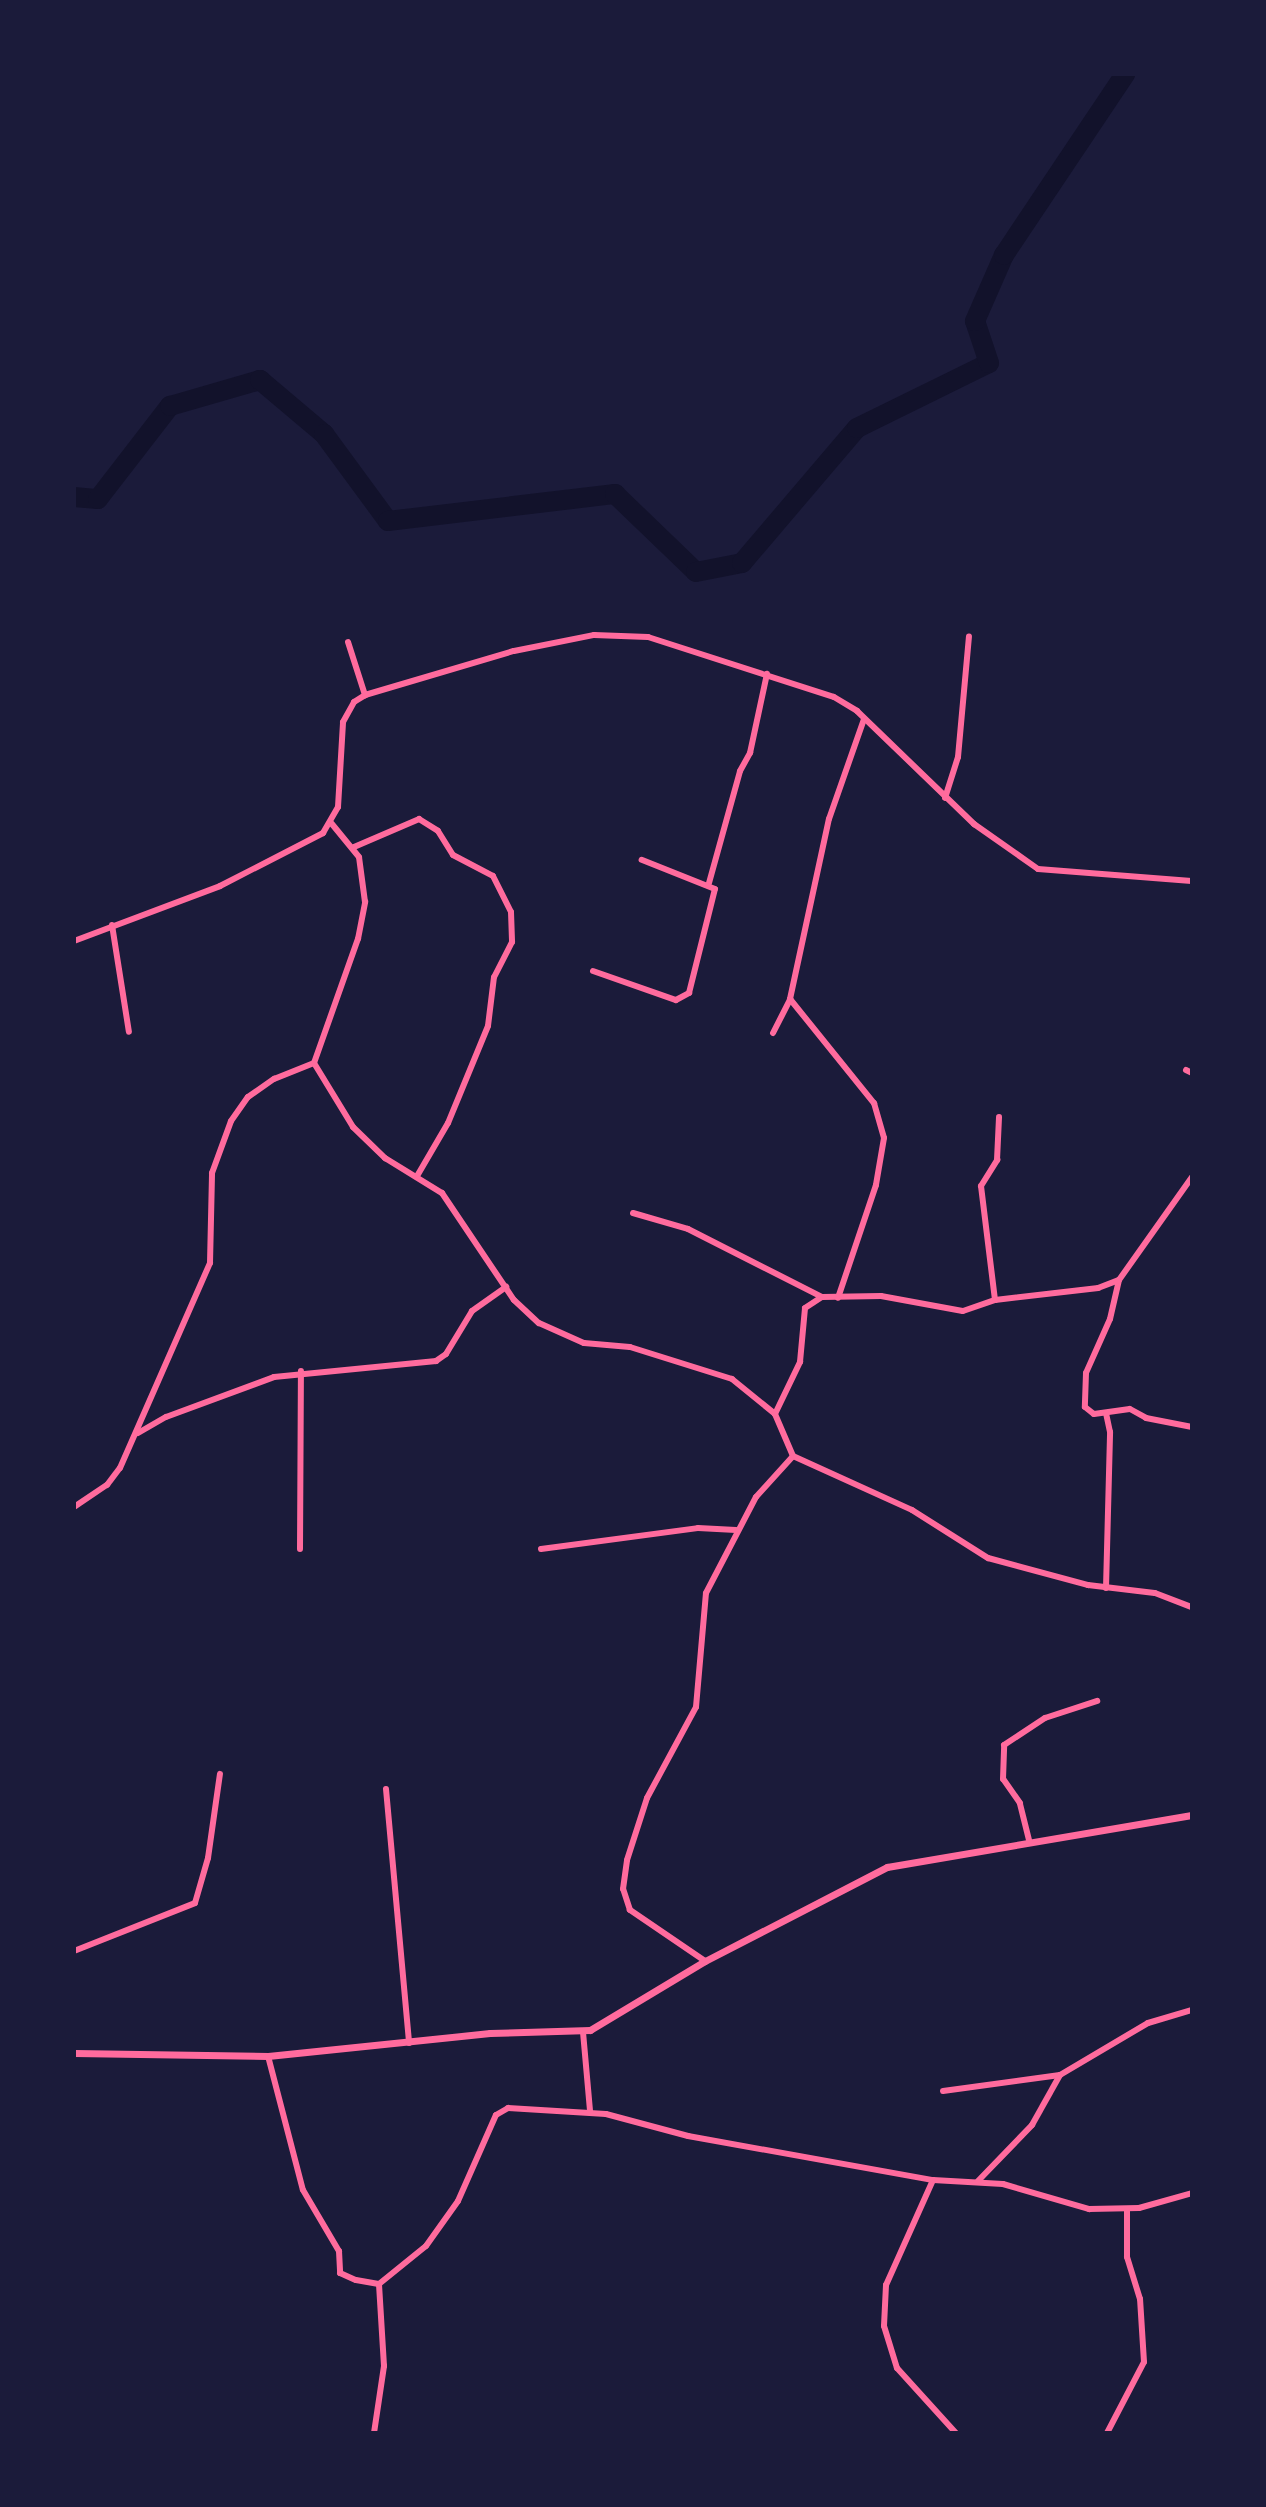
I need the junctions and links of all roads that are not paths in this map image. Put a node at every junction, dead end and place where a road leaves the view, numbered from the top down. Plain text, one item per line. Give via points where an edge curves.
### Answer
1 (969, 636) dead end
2 (348, 642) dead end
3 (767, 674) junction
4 (365, 695) junction
5 (864, 719) junction
6 (945, 798) junction
7 (332, 824) junction
8 (354, 847) junction
9 (642, 860) dead end
10 (1192, 881) edge
11 (709, 883) junction
12 (112, 925) junction
13 (74, 941) edge
14 (593, 971) dead end
15 (790, 999) junction
16 (129, 1032) dead end
17 (773, 1033) dead end
18 (314, 1063) junction
19 (999, 1117) dead end
20 (417, 1176) junction
21 (1192, 1177) edge
22 (633, 1213) dead end
23 (1119, 1280) junction
24 (506, 1287) junction
25 (822, 1297) junction
26 (838, 1298) junction
27 (995, 1300) junction
28 (301, 1371) junction
29 (1106, 1413) junction
30 (775, 1414) junction
31 (1192, 1427) edge
32 (138, 1433) junction
33 (793, 1456) junction
34 (74, 1507) edge
35 (736, 1530) junction
36 (300, 1549) dead end
37 (541, 1549) dead end
38 (1106, 1588) junction
39 (1192, 1607) edge
40 (1097, 1701) dead end
41 (220, 1774) dead end
42 (386, 1789) dead end
43 (1192, 1815) edge
44 (1029, 1840) junction
45 (74, 1951) edge
46 (705, 1961) junction
47 (1192, 2010) edge
48 (583, 2032) junction
49 (409, 2043) junction
50 (74, 2053) edge
51 (268, 2056) junction
52 (1060, 2075) junction
53 (943, 2091) dead end
54 (590, 2111) junction
55 (933, 2180) junction
56 (978, 2181) junction
57 (1192, 2193) edge
58 (1127, 2210) junction
59 (379, 2284) junction
60 (374, 2433) edge
61 (956, 2433) edge
62 (1107, 2433) edge

1 - 6 street via 958,757
2 - 4 street
3 - 4 street via 648,637 594,635 514,651
3 - 5 street via 834,697
3 - 11 street via 750,753 740,771
4 - 7 street via 343,722 340,796
5 - 6 street
5 - 15 street via 829,819
6 - 10 street via 1038,869
7 - 8 street
7 - 12 street via 310,842 220,886
8 - 18 street via 364,872 364,916
8 - 20 street via 419,819 438,831 453,855 493,876 511,912 512,942 494,977 488,1026 448,1123
9 - 11 street
11 - 14 street via 716,894 684,999
12 - 13 street
12 - 16 street
15 - 17 street
15 - 26 street via 874,1103 884,1138 876,1185
18 - 20 street via 353,1127 385,1158
18 - 32 street via 274,1079 248,1097 217,1151 210,1263
19 - 27 street via 997,1160 981,1186
20 - 24 street via 452,1203
21 - 23 street
22 - 25 street via 688,1229
23 - 27 street via 1073,1293
23 - 29 street via 1082,1399 1094,1414
24 - 28 street via 472,1311 446,1354 436,1361
24 - 30 street via 525,1312 554,1332 719,1372 747,1387
25 - 26 street
25 - 30 street via 805,1308 800,1362
26 - 27 street via 881,1296 963,1311
28 - 32 street via 244,1385
28 - 36 street
29 - 31 street via 1130,1409 1146,1418
29 - 38 street
30 - 33 street
32 - 34 street via 107,1485
33 - 35 street via 774,1473
33 - 38 street via 912,1510 988,1558
35 - 37 street via 698,1528
35 - 46 street via 706,1593 696,1707 632,1836 623,1889 624,1901 639,1921
38 - 39 street via 1155,1593
40 - 44 street via 1045,1718 1004,1745 1003,1779 1020,1803
41 - 45 street via 204,1881 195,1903
42 - 49 street
43 - 44 street via 1094,1836
44 - 46 street via 861,1877
46 - 48 street
47 - 52 street via 1148,2023
48 - 49 street via 490,2033
48 - 54 street
49 - 51 street
50 - 51 street
51 - 59 street via 303,2190 339,2251 340,2273
52 - 53 street
52 - 56 street via 1032,2125
54 - 55 street via 688,2136
54 - 59 street via 501,2110 448,2218 426,2246
55 - 56 street
55 - 61 street via 886,2285 884,2326 897,2368
56 - 58 street via 1089,2209
57 - 58 street
58 - 62 street via 1127,2257 1140,2299 1144,2362
59 - 60 street via 384,2366

